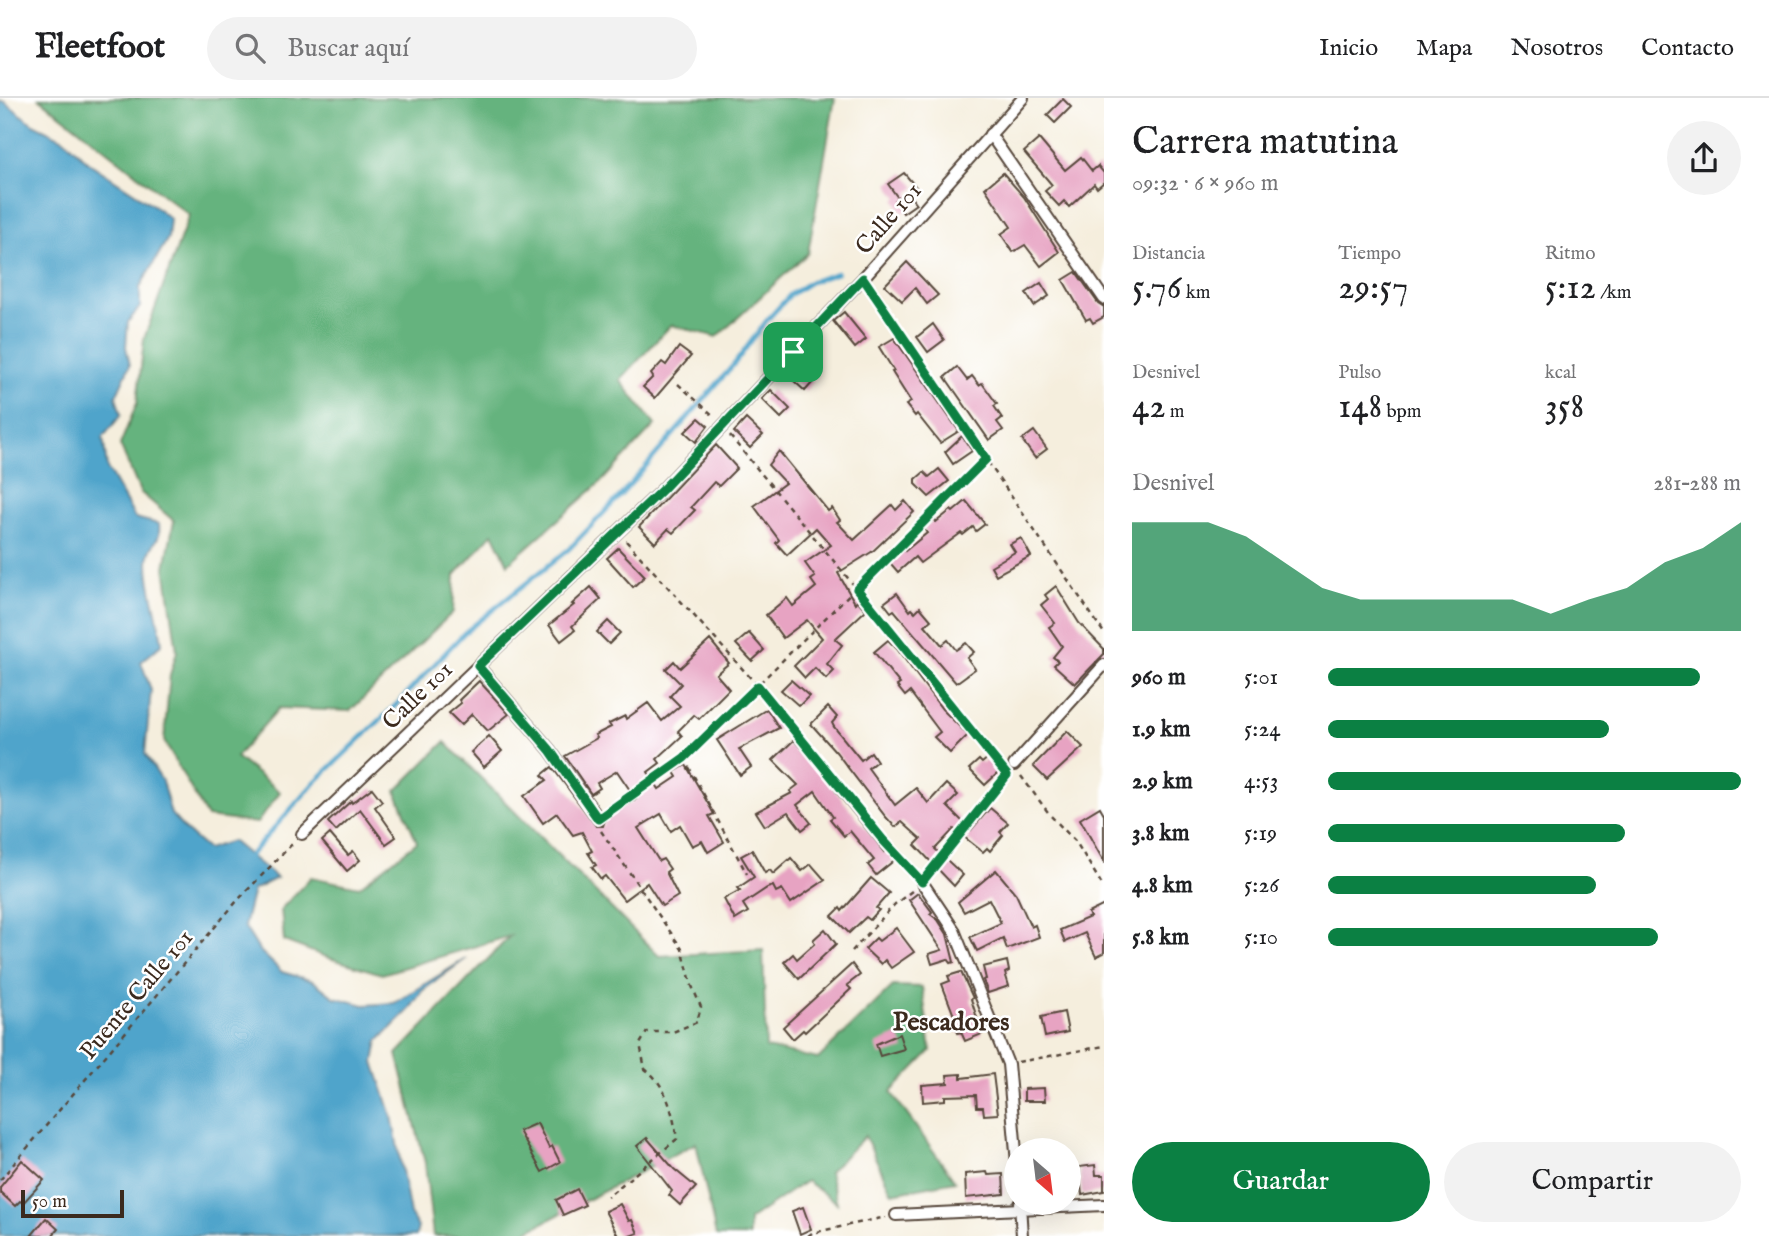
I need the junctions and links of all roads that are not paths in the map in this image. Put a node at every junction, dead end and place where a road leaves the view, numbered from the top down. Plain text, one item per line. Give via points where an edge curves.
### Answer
1 (1023, 98) edge
2 (990, 134) junction
3 (1104, 299) edge
4 (478, 666) junction
5 (1104, 666) edge
6 (1014, 765) road end
7 (598, 819) road end
8 (302, 834) road end
9 (922, 882) road end
10 (1015, 1138) edge
11 (1082, 1205) edge
12 (1104, 1205) edge
13 (1004, 1207) edge
14 (896, 1215) road end
15 (1021, 1215) edge
16 (1022, 1236) edge

1 - 2 street, Calle 101
2 - 3 street
2 - 4 street, Calle 101 via 722,427 618,534
4 - 7 street via 550,750
4 - 8 street, Calle 101
5 - 6 street
9 - 10 street via 954,930 1008,1064
11 - 12 street
13 - 14 street
15 - 16 street

